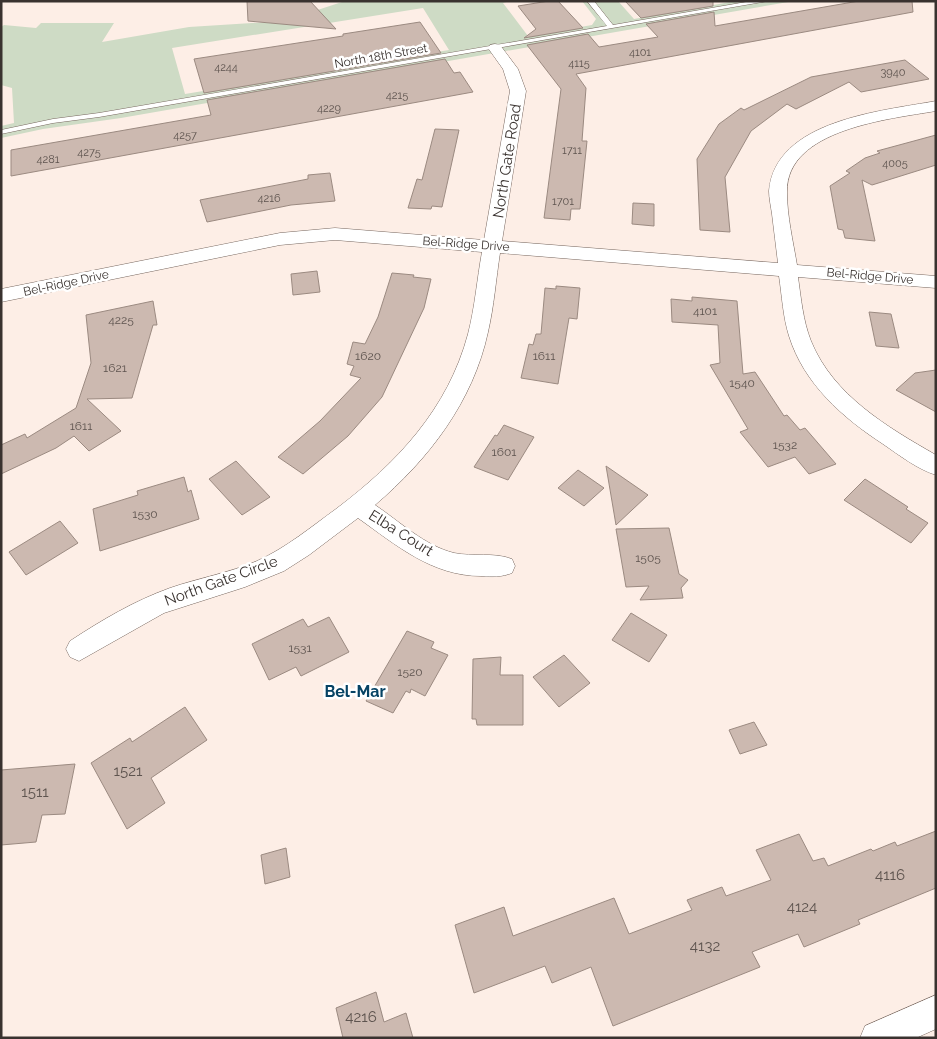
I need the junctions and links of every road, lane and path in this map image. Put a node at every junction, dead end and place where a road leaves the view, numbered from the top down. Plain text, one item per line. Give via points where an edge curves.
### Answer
1 (590, 1) edge
2 (765, 1) edge
3 (611, 27) junction
4 (495, 48) junction
5 (936, 106) edge
6 (1, 132) edge
7 (492, 246) junction
8 (788, 269) junction
9 (936, 282) edge
10 (1, 296) edge
11 (936, 466) edge
12 (358, 506) junction
13 (503, 566) dead end
14 (79, 649) dead end
15 (936, 1012) edge
16 (877, 1038) edge

1 - 3 lane
2 - 3 lane, North 18th Street
3 - 4 lane, North 18th Street
4 - 6 lane, North 18th Street
4 - 7 street, North Gate Road via 510,69 518,91
5 - 8 street via 827,131 794,155 782,172 778,192
7 - 8 street, Bel-Ridge Drive
7 - 10 street, Bel-Ridge Drive via 309,234
7 - 12 street, North Gate Road via 476,341 454,400 429,437 402,467
8 - 9 street, Bel-Ridge Drive
8 - 11 street via 796,326 815,369 858,415 890,440
12 - 13 street, Elba Court via 419,548 449,562
12 - 14 street, North Gate Circle via 296,552 266,568 135,614
15 - 16 street

